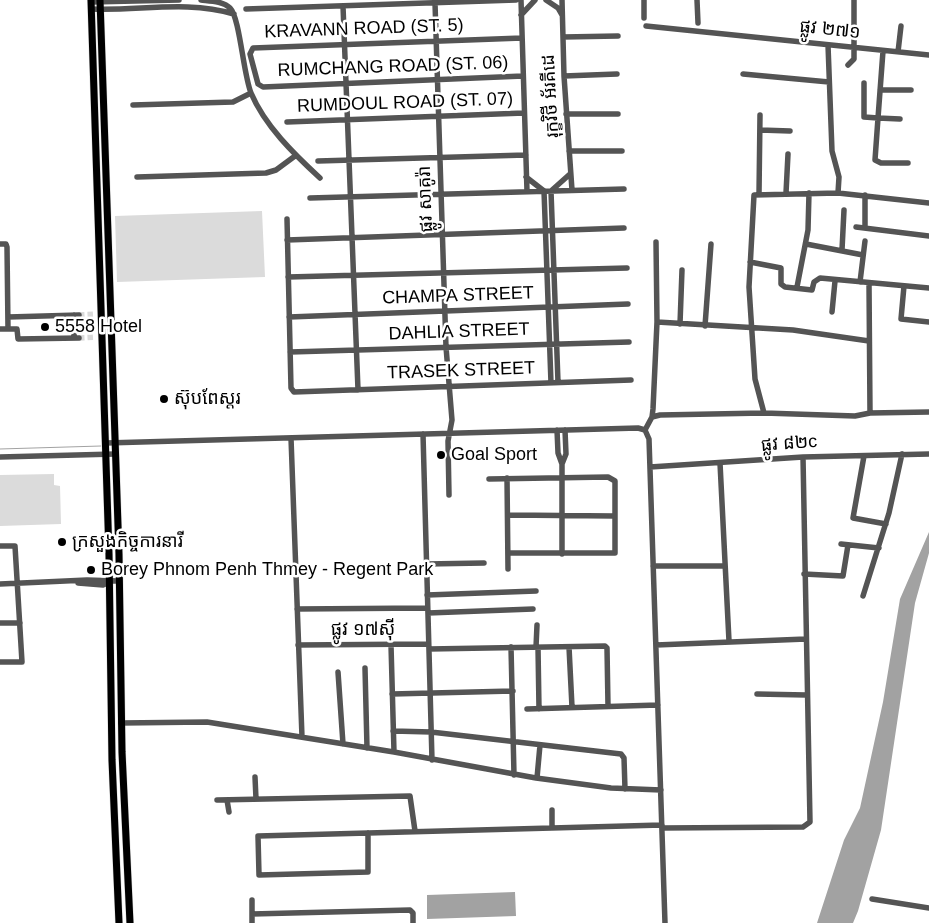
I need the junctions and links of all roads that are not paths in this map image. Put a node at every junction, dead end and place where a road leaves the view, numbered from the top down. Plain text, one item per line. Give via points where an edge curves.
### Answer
1 (179, 0) edge
2 (200, 0) edge
3 (516, 0) edge
4 (521, 0) edge
5 (535, 0) edge
6 (546, 0) edge
7 (562, 0) edge
8 (644, 0) edge
9 (697, 0) edge
10 (854, 0) edge
11 (435, 3) junction
12 (92, 4) edge
13 (100, 4) edge
14 (343, 6) junction
15 (246, 9) dead end
16 (234, 14) junction
17 (522, 15) junction
18 (563, 16) junction
19 (644, 18) dead end
20 (698, 23) dead end
21 (646, 26) dead end
22 (901, 26) dead end
23 (618, 36) dead end
24 (563, 37) junction
25 (522, 38) junction
26 (436, 41) junction
27 (344, 45) junction
28 (828, 45) junction
29 (854, 48) junction
30 (883, 51) junction
31 (898, 52) junction
32 (929, 55) edge
33 (848, 66) dead end
34 (617, 74) dead end
35 (743, 74) dead end
36 (523, 76) junction
37 (564, 76) junction
38 (438, 80) junction
39 (828, 82) junction
40 (864, 83) dead end
41 (346, 84) junction
42 (263, 87) joint
43 (880, 90) junction
44 (911, 90) dead end
45 (251, 93) junction
46 (133, 105) dead end
47 (524, 113) junction
48 (566, 114) junction
49 (618, 114) dead end
50 (760, 115) dead end
51 (439, 117) junction
52 (878, 118) junction
53 (900, 119) dead end
54 (348, 120) junction
55 (288, 122) dead end
56 (760, 130) junction
57 (790, 131) dead end
58 (569, 151) junction
59 (622, 151) dead end
60 (788, 154) dead end
61 (526, 155) junction
62 (296, 156) junction
63 (440, 157) junction
64 (349, 160) junction
65 (318, 161) dead end
66 (908, 163) dead end
67 (570, 174) junction
68 (137, 177) dead end
69 (526, 177) junction
70 (320, 178) dead end
71 (624, 189) dead end
72 (572, 190) junction
73 (547, 191) junction
74 (527, 192) junction
75 (786, 193) junction
76 (809, 193) junction
77 (838, 193) junction
78 (441, 194) junction
79 (759, 194) junction
80 (865, 195) junction
81 (351, 197) junction
82 (310, 198) dead end
83 (929, 203) edge
84 (844, 210) dead end
85 (287, 219) dead end
86 (856, 227) dead end
87 (624, 228) dead end
88 (865, 228) junction
89 (549, 231) junction
90 (442, 234) junction
91 (929, 236) edge
92 (352, 237) junction
93 (287, 240) junction
94 (864, 241) dead end
95 (656, 242) dead end
96 (0, 244) edge
97 (711, 244) dead end
98 (806, 244) junction
99 (842, 250) junction
100 (863, 255) junction
101 (750, 262) junction
102 (627, 268) dead end
103 (550, 270) junction
104 (682, 270) dead end
105 (444, 273) junction
106 (354, 275) junction
107 (288, 277) junction
108 (835, 281) junction
109 (860, 282) junction
110 (869, 283) junction
111 (0, 286) edge
112 (7, 286) junction
113 (904, 286) junction
114 (797, 287) junction
115 (929, 288) edge
116 (628, 304) dead end
117 (552, 308) junction
118 (445, 312) junction
119 (832, 312) dead end
120 (98, 314) junction
121 (110, 314) junction
122 (355, 314) junction
123 (8, 317) junction
124 (17, 317) junction
125 (289, 317) junction
126 (657, 322) junction
127 (929, 322) edge
128 (680, 324) junction
129 (705, 326) junction
130 (753, 327) junction
131 (0, 329) edge
132 (8, 329) junction
133 (17, 329) junction
134 (870, 341) junction
135 (629, 342) dead end
136 (553, 345) junction
137 (446, 347) junction
138 (357, 350) junction
139 (290, 352) junction
140 (631, 380) dead end
141 (554, 383) junction
142 (449, 386) junction
143 (358, 390) junction
144 (449, 394) junction
145 (929, 412) edge
146 (764, 413) junction
147 (870, 413) junction
148 (652, 417) junction
149 (451, 430) junction
150 (557, 430) junction
151 (566, 430) junction
152 (646, 430) junction
153 (423, 434) junction
154 (292, 438) junction
155 (106, 443) junction
156 (115, 443) junction
157 (106, 454) junction
158 (115, 454) junction
159 (902, 454) junction
160 (929, 454) edge
161 (864, 456) junction
162 (0, 457) edge
163 (802, 457) junction
164 (720, 463) junction
165 (562, 464) junction
166 (650, 467) junction
167 (562, 476) junction
168 (507, 478) junction
169 (489, 479) dead end
170 (449, 496) dead end
171 (508, 515) junction
172 (561, 515) junction
173 (614, 516) junction
174 (886, 524) junction
175 (0, 546) edge
176 (879, 548) junction
177 (508, 554) junction
178 (562, 554) junction
179 (484, 563) dead end
180 (426, 564) junction
181 (653, 566) junction
182 (725, 566) junction
183 (508, 569) dead end
184 (804, 574) junction
185 (119, 581) junction
186 (110, 582) junction
187 (0, 584) edge
188 (18, 584) junction
189 (536, 590) dead end
190 (427, 595) junction
191 (863, 596) dead end
192 (297, 609) junction
193 (533, 609) dead end
194 (428, 610) junction
195 (0, 623) edge
196 (20, 623) junction
197 (537, 625) dead end
198 (806, 639) junction
199 (729, 642) junction
200 (298, 645) junction
201 (391, 645) junction
202 (656, 645) junction
203 (428, 647) junction
204 (511, 647) junction
205 (537, 647) junction
206 (569, 647) junction
207 (0, 662) edge
208 (365, 668) dead end
209 (338, 672) dead end
210 (513, 691) junction
211 (392, 694) junction
212 (430, 694) junction
213 (757, 694) dead end
214 (806, 695) junction
215 (658, 705) junction
216 (608, 706) junction
217 (539, 708) junction
218 (572, 708) junction
219 (527, 709) dead end
220 (121, 723) junction
221 (393, 731) junction
222 (431, 732) junction
223 (302, 737) junction
224 (514, 742) junction
225 (343, 744) junction
226 (540, 745) junction
227 (367, 748) junction
228 (394, 752) junction
229 (432, 760) junction
230 (514, 775) junction
231 (256, 777) dead end
232 (537, 778) junction
233 (624, 789) junction
234 (660, 790) junction
235 (256, 798) junction
236 (217, 800) dead end
237 (228, 800) junction
238 (552, 810) dead end
239 (228, 812) dead end
240 (552, 826) junction
241 (662, 826) junction
242 (415, 831) junction
243 (368, 833) junction
244 (872, 899) dead end
245 (252, 900) dead end
246 (929, 908) edge
247 (252, 914) junction
248 (119, 923) edge
249 (130, 923) edge
250 (252, 923) edge
251 (413, 923) edge
252 (665, 923) edge

1 - 13 street
2 - 16 street via 223,4
3 - 11 street
4 - 17 street, រុក្ខវិថី អ័រគីដេ
5 - 17 street
6 - 18 street
7 - 18 street, រុក្ខវិថី អ័រគីដេ
8 - 19 street
9 - 20 street
10 - 29 street
11 - 14 street
11 - 26 street, ផ្លូវ សាគូរ៉ា
12 - 13 street
12 - 120 main road
13 - 16 street via 192,5
13 - 121 main road
14 - 15 street
14 - 27 street
16 - 45 street via 242,64
17 - 25 street, រុក្ខវិថី អ័រគីដេ
18 - 24 street, រុក្ខវិថី អ័រគីដេ
21 - 28 street, ផ្លូវ ២៧១
22 - 31 street
23 - 24 street
24 - 37 street, រុក្ខវិថី អ័រគីដេ
25 - 26 street, KRAVANN ROAD (ST. 5)
25 - 36 street, រុក្ខវិថី អ័រគីដេ
26 - 27 street, KRAVANN ROAD (ST. 5)
26 - 38 street, ផ្លូវ សាគូរ៉ា
27 - 41 street
27 - 42 street, KRAVANN ROAD (ST. 5) via 253,48 250,54 258,84
28 - 29 street, ផ្លូវ ២៧១
28 - 39 street
29 - 30 street, ផ្លូវ ២៧១
29 - 33 street via 854,59
30 - 31 street, ផ្លូវ ២៧១
30 - 43 street
31 - 32 street, ផ្លូវ ២៧១
34 - 37 street
35 - 39 street
36 - 38 street, RUMCHANG ROAD (ST. 06)
36 - 47 street, រុក្ខវិថី អ័រគីដេ
37 - 48 street, រុក្ខវិថី អ័រគីដេ
38 - 41 street, RUMCHANG ROAD (ST. 06)
38 - 51 street, ផ្លូវ សាគូរ៉ា
39 - 77 street
40 - 52 street via 864,117
41 - 42 street, RUMCHANG ROAD (ST. 06)
41 - 54 street
43 - 44 street
43 - 52 street
45 - 46 street via 234,102
45 - 62 street via 270,124
47 - 51 street, RUMDOUL ROAD (ST. 07)
47 - 61 street, រុក្ខវិថី អ័រគីដេ
48 - 49 street
48 - 58 street, រុក្ខវិថី អ័រគីដេ
50 - 56 street
51 - 54 street, RUMDOUL ROAD (ST. 07)
51 - 63 street, ផ្លូវ សាគូរ៉ា
52 - 53 street
52 - 66 street via 875,160
54 - 55 street, RUMDOUL ROAD (ST. 07)
54 - 64 street
56 - 57 street
56 - 79 street
58 - 59 street
58 - 67 street, រុក្ខវិថី អ័រគីដេ
60 - 75 street
61 - 63 street
61 - 69 street, រុក្ខវិថី អ័រគីដេ
62 - 68 street via 266,173
62 - 70 street
63 - 64 street
63 - 78 street, ផ្លូវ សាគូរ៉ា
64 - 65 street
64 - 81 street
67 - 72 street, រុក្ខវិថី អ័រគីដេ
67 - 73 street
69 - 73 street
69 - 74 street, រុក្ខវិថី អ័រគីដេ
71 - 72 street
72 - 73 street
73 - 74 street
73 - 89 street
74 - 78 street
75 - 76 street
75 - 79 street
76 - 77 street
76 - 98 street
77 - 80 street
78 - 81 street
78 - 90 street, ផ្លូវ សាគូរ៉ា
79 - 101 street via 753,197
80 - 83 street
80 - 88 street
81 - 82 street
81 - 92 street
84 - 99 street
85 - 93 street
86 - 88 street
87 - 89 street
88 - 91 street
89 - 90 street
89 - 103 street
90 - 92 street
90 - 105 street, ផ្លូវ សាគូរ៉ា
92 - 93 street
92 - 106 street
93 - 107 street
94 - 100 street
95 - 126 street
96 - 112 street via 6,244
97 - 129 street
98 - 99 street
98 - 114 street
99 - 100 street
100 - 109 street
101 - 114 street via 781,268 782,286
101 - 130 street
102 - 103 street
103 - 105 street
103 - 117 street
104 - 128 street
105 - 106 street
105 - 118 street, ផ្លូវ សាគូរ៉ា
106 - 107 street
106 - 122 street
107 - 125 street
108 - 109 street
108 - 114 street via 816,279 812,290
108 - 119 street
109 - 110 street
110 - 113 street
110 - 134 street
111 - 112 street
112 - 123 street
113 - 115 street
113 - 127 street via 901,319
116 - 117 street, CHAMPA STREET
117 - 118 street, CHAMPA STREET
117 - 136 street
118 - 122 street, CHAMPA STREET
118 - 137 street, ផ្លូវ សាគូរ៉ា
120 - 121 street
120 - 155 main road
121 - 156 main road
122 - 125 street, CHAMPA STREET
122 - 138 street
123 - 124 street
123 - 132 street
124 - 133 street
124 - 133 street via 76,315 77,338 18,339
125 - 139 street
126 - 128 street
126 - 148 street
128 - 129 street
129 - 130 street
130 - 134 street
130 - 146 street via 755,379
131 - 132 street
132 - 133 street
134 - 147 street
135 - 136 street, DAHLIA STREET
136 - 137 street, DAHLIA STREET
136 - 141 street
137 - 138 street, DAHLIA STREET
137 - 142 street, ផ្លូវ សាគូរ៉ា
138 - 139 street, DAHLIA STREET
138 - 143 street
139 - 143 street, TRASEK STREET via 292,390
140 - 141 street, TRASEK STREET
141 - 142 street, TRASEK STREET
142 - 143 street, TRASEK STREET
142 - 144 street, ផ្លូវ សាគូរ៉ា
144 - 149 street, ផ្លូវ សាគូរ៉ា
144 - 149 street, ផ្លូវ សាគូរ៉ា
145 - 147 street
146 - 147 street via 855,416
146 - 148 street
148 - 152 street
149 - 150 street
149 - 153 street
149 - 170 street, ផ្លូវ សាគូរ៉ា via 448,441
150 - 151 street
150 - 165 street
151 - 152 street
151 - 165 street via 566,454
152 - 166 street via 650,439
153 - 154 street
153 - 180 street
154 - 156 street
154 - 192 street
155 - 156 street
155 - 157 main road
156 - 158 main road
157 - 158 street
157 - 162 street
157 - 186 main road
158 - 185 main road
159 - 160 street, ផ្លូវ ៨២c
159 - 161 street, ផ្លូវ ៨២c
159 - 174 street
161 - 163 street, ផ្លូវ ៨២c
161 - 174 street via 853,518
163 - 164 street, ផ្លូវ ៨២c
163 - 184 street
164 - 166 street, ផ្លូវ ៨២c
164 - 182 street
165 - 167 street
166 - 181 street
167 - 168 street
167 - 172 street
167 - 173 street via 612,478 615,481
168 - 169 street
168 - 171 street
171 - 172 street
171 - 177 street
172 - 173 street
172 - 178 street
173 - 178 street via 614,553
174 - 176 street
175 - 188 street via 15,546
176 - 184 street via 845,545 843,576
176 - 191 street
177 - 178 street
177 - 183 street
179 - 180 street
180 - 190 street
181 - 182 street
181 - 202 street
182 - 199 street
184 - 198 street
185 - 186 street
185 - 220 main road
186 - 188 street
186 - 248 main road via 111,734
187 - 188 street
188 - 196 street
189 - 190 street
190 - 194 street
192 - 194 street
192 - 200 street
193 - 194 street
194 - 203 street
195 - 196 street
196 - 207 street via 22,662
197 - 205 street
198 - 199 street
198 - 214 street
199 - 202 street
200 - 201 street, ផ្លូវ ១៧ស៊ី
200 - 223 street
201 - 203 street, ផ្លូវ ១៧ស៊ី
201 - 211 street
202 - 215 street
203 - 204 street, ផ្លូវ ១៧ស៊ី
203 - 212 street
204 - 205 street, ផ្លូវ ១៧ស៊ី
204 - 210 street
205 - 206 street, ផ្លូវ ១៧ស៊ី
205 - 217 street
206 - 216 street, ផ្លូវ ១៧ស៊ី via 607,648
206 - 218 street
208 - 227 street
209 - 225 street
210 - 212 street
210 - 224 street
211 - 212 street
211 - 221 street
212 - 222 street
213 - 214 street
214 - 241 street via 811,818 807,825
215 - 216 street
215 - 234 street
216 - 218 street
217 - 218 street
217 - 219 street
220 - 223 street via 207,722
220 - 249 main road
221 - 222 street
221 - 228 street
222 - 224 street
222 - 229 street
223 - 225 street
224 - 226 street
224 - 230 street
225 - 227 street
226 - 232 street
226 - 233 street via 623,755
227 - 228 street
228 - 229 street
229 - 230 street
230 - 232 street
231 - 235 street
232 - 233 street
233 - 234 street
234 - 241 street
235 - 237 street
235 - 242 street via 410,796
236 - 237 street
237 - 239 street
238 - 240 street
240 - 241 street
240 - 242 street
241 - 252 street
242 - 243 street
243 - 243 street via 368,872 259,876 258,836
244 - 246 street
245 - 247 street
247 - 250 street
247 - 251 street via 410,910

